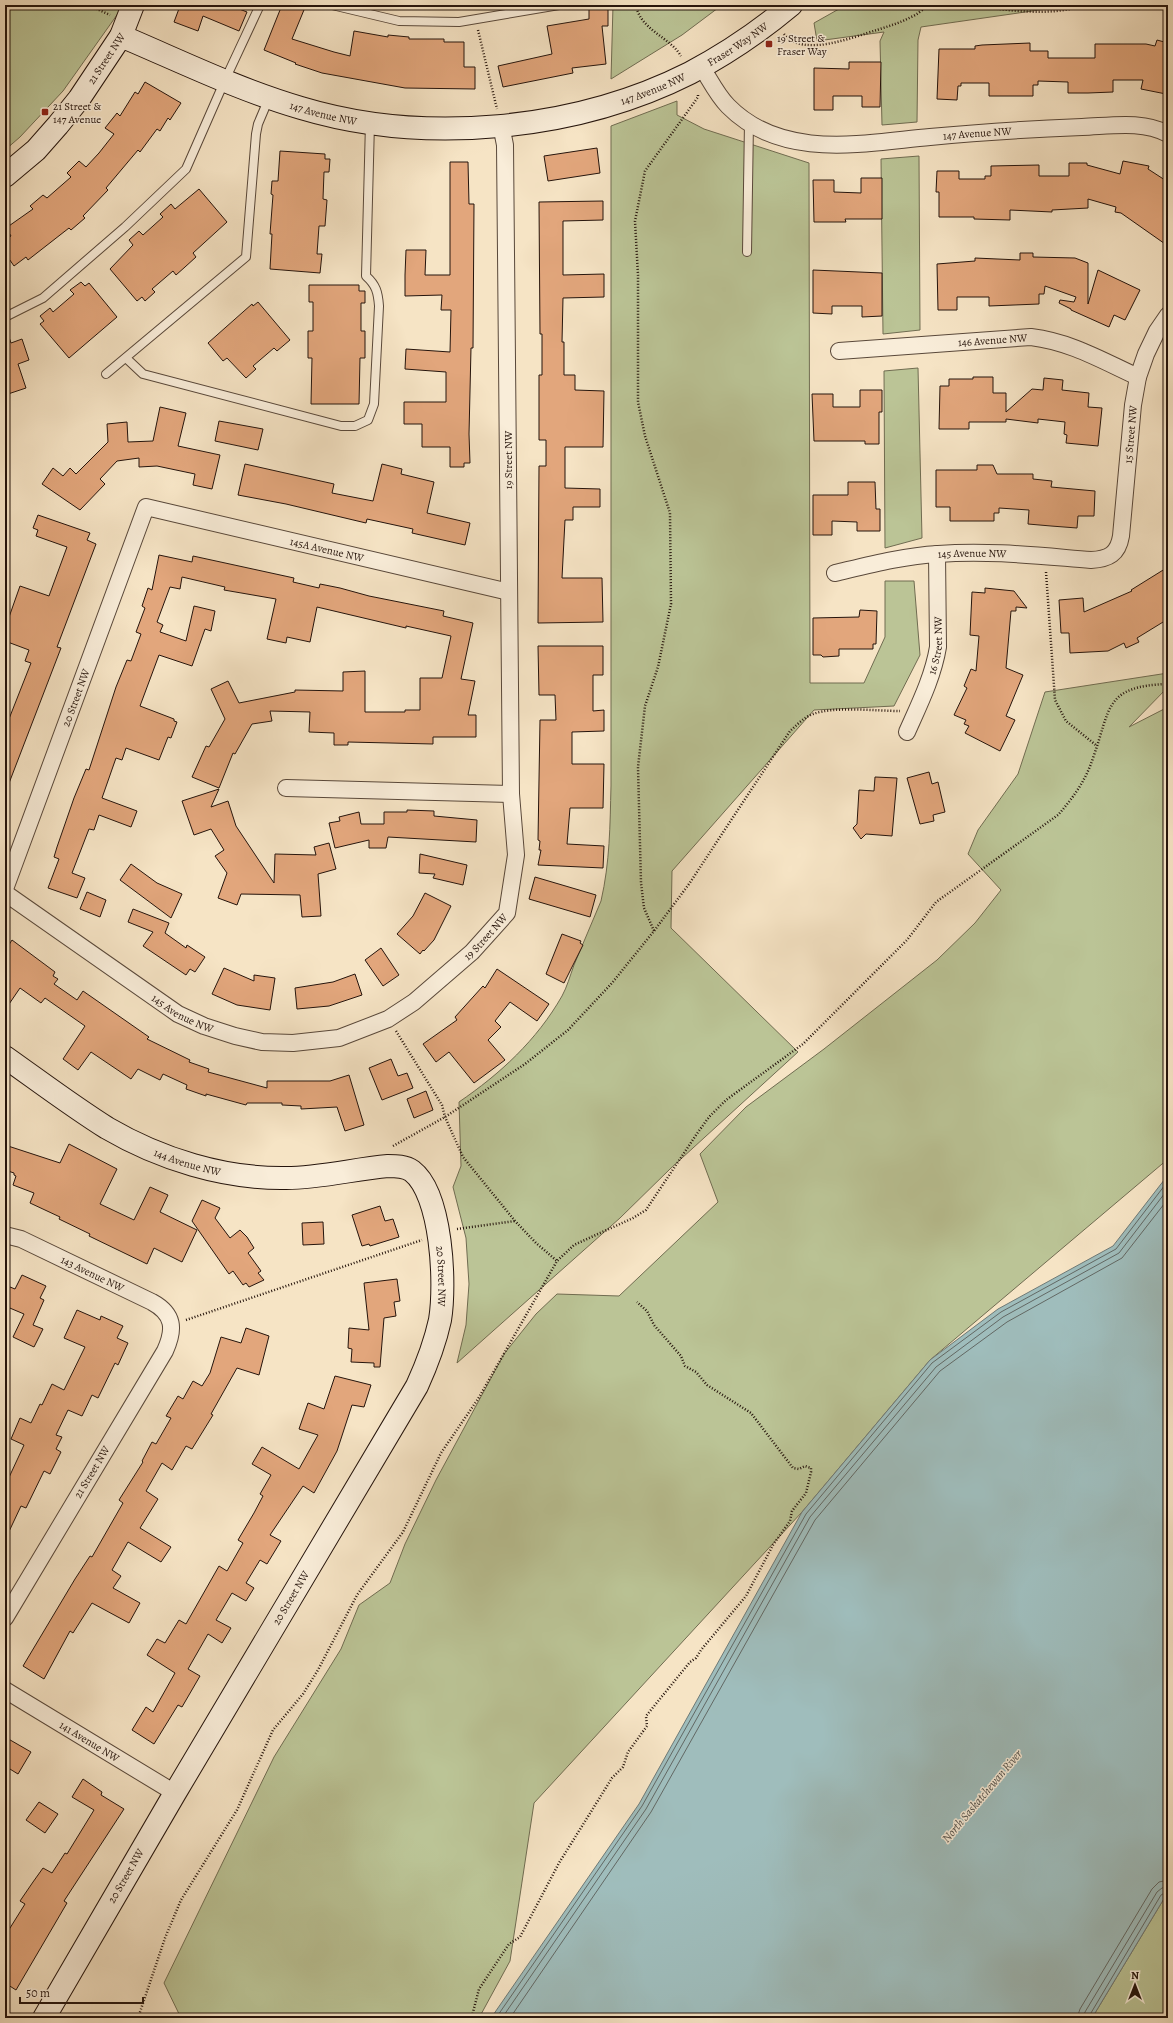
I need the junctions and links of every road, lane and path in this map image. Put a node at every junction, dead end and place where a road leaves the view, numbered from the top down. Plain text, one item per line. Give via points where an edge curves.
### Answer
1 (133, 5) edge
2 (260, 5) edge
3 (332, 5) edge
4 (560, 5) edge
5 (636, 5) edge
6 (791, 5) edge
7 (945, 5) edge
8 (964, 5) edge
9 (1085, 5) edge
10 (925, 6) edge
11 (476, 20) junction
12 (121, 36) junction
13 (785, 36) dead end
14 (691, 62) junction
15 (225, 80) junction
16 (698, 92) dead end
17 (269, 97) junction
18 (370, 122) junction
19 (749, 122) junction
20 (501, 125) junction
21 (1168, 134) edge
22 (5, 176) edge
23 (747, 252) dead end
24 (1168, 315) edge
25 (5, 317) edge
26 (839, 351) dead end
27 (126, 358) junction
28 (106, 374) dead end
29 (1138, 377) junction
30 (146, 507) joint
31 (937, 554) junction
32 (1045, 557) junction
33 (1110, 557) joint
34 (835, 574) dead end
35 (508, 592) junction
36 (1168, 684) edge
37 (916, 711) junction
38 (907, 732) dead end
39 (1097, 746) junction
40 (286, 788) dead end
41 (511, 794) junction
42 (5, 888) edge
43 (5, 894) edge
44 (654, 931) junction
45 (388, 1019) junction
46 (5, 1057) edge
47 (445, 1117) junction
48 (398, 1166) junction
49 (515, 1221) junction
50 (439, 1234) junction
51 (5, 1235) edge
52 (557, 1261) junction
53 (637, 1302) dead end
54 (172, 1324) junction
55 (5, 1618) edge
56 (5, 1690) edge
57 (175, 1793) junction
58 (44, 2018) edge
59 (138, 2018) edge
60 (470, 2018) edge

1 - 12 street, 21 Street NW
2 - 15 lane
3 - 11 lane via 399,21
4 - 11 lane
5 - 14 path via 651,30
6 - 14 street, Fraser Way NW via 750,36
7 - 10 path
8 - 9 path via 1010,11 1051,11
10 - 13 path via 913,17 896,24 826,44 802,44 793,42
11 - 20 path
12 - 15 street, 147 Avenue NW
12 - 22 street, 21 Street NW via 98,72 58,125 36,150
14 - 19 street, 147 Avenue NW via 724,101
14 - 20 street, 147 Avenue NW via 652,89 590,109 547,119
15 - 17 street, 147 Avenue NW
15 - 25 lane via 186,168 43,298
16 - 44 path via 698,97 645,171 635,221 638,275 638,402 644,436 670,512 672,604 658,667 645,706 638,767 641,883 644,908
17 - 18 street, 147 Avenue NW via 333,116
17 - 27 lane via 256,134 246,257
18 - 20 street, 147 Avenue NW via 425,128
18 - 27 lane via 366,276 378,291 379,306 374,404 368,420 355,426 341,426 143,374
19 - 21 street, 147 Avenue NW via 780,137 820,146 1013,130 1136,125
19 - 23 lane
20 - 35 street, 19 Street NW via 505,145
24 - 29 street, 15 Street NW via 1151,342
26 - 29 street, 146 Avenue NW via 1031,337 1054,340 1074,347
27 - 28 lane
29 - 33 street, 15 Street NW via 1121,536 1116,552
30 - 35 street, 145A Avenue NW
30 - 42 street, 20 Street NW
31 - 32 street, 145 Avenue NW
31 - 34 street, 145 Avenue NW
31 - 37 street, 16 Street NW via 938,647 932,674
32 - 33 street, 145 Avenue NW via 1102,560
32 - 39 path via 1055,700 1066,721
35 - 41 street, 19 Street NW
36 - 39 path via 1142,685 1132,688 1116,699 1106,715
37 - 38 street, 16 Street NW
37 - 44 path via 826,711 803,720 790,731 689,884
39 - 52 path via 1082,784 1058,815 936,902 907,940 803,1044 726,1100 709,1117 646,1210 574,1245
40 - 41 street
41 - 45 street, 19 Street NW via 516,855 507,913 466,957 414,1002
43 - 45 street, 145 Avenue NW via 173,1011 204,1026 262,1042 293,1043 339,1038
44 - 47 path via 612,983 568,1030 525,1064
45 - 47 path via 442,1105
46 - 48 street, 144 Avenue NW via 107,1127 160,1154 196,1165 254,1177 286,1178
47 - 48 path via 393,1146
47 - 49 path via 463,1156
48 - 50 street, 20 Street NW via 410,1170 424,1187
49 - 50 path via 462,1228
49 - 52 path
50 - 54 path
50 - 57 street, 20 Street NW via 443,1275 440,1319 427,1364 417,1386
51 - 54 street, 143 Avenue NW via 21,1239 156,1305 168,1315
52 - 59 path via 478,1399 441,1453 403,1532 357,1595 303,1694 273,1730 236,1810 180,1900 164,1938
53 - 60 path via 647,1311 654,1325 681,1356 685,1366 696,1372 707,1385 751,1414 793,1468 811,1468 809,1482 806,1493 792,1512 790,1521 773,1545 746,1596 646,1716 647,1726 563,1856 520,1937 509,1944 479,1989
54 - 55 street, 21 Street NW via 165,1351
56 - 57 street, 141 Avenue NW
57 - 58 street, 20 Street NW

